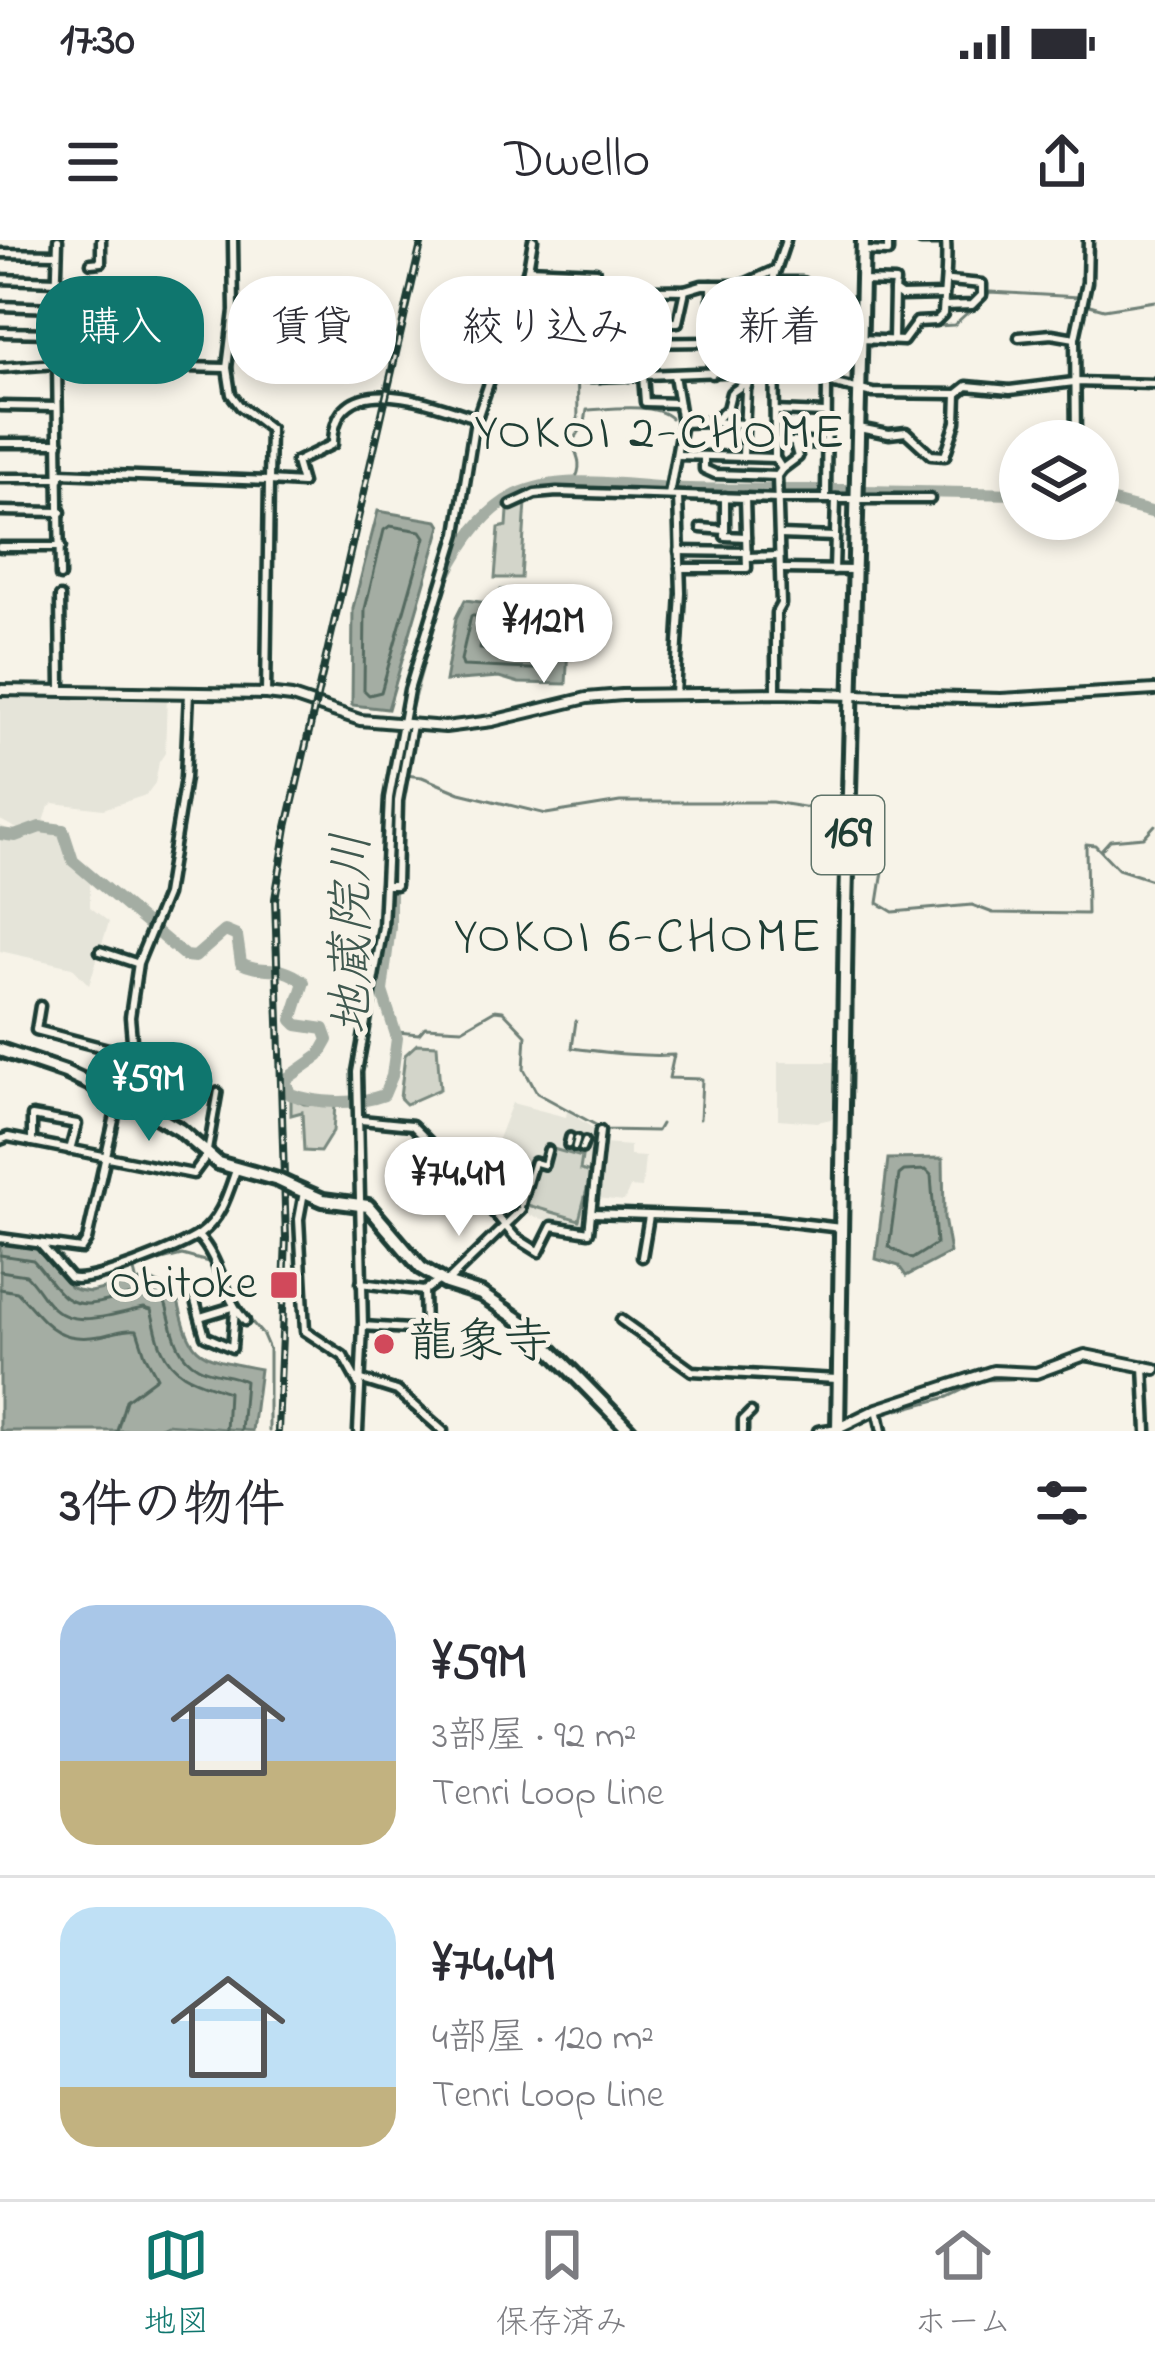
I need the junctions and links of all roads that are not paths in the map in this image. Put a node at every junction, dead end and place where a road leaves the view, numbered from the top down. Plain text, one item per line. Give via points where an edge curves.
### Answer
1 (58, 240) edge
2 (101, 240) edge
3 (233, 240) edge
4 (533, 240) edge
5 (786, 240) edge
6 (888, 240) edge
7 (921, 240) edge
8 (946, 240) edge
9 (1088, 240) edge
10 (863, 245) edge
11 (0, 253) edge
12 (57, 254) junction
13 (91, 263) dead end
14 (528, 269) junction
15 (776, 269) junction
16 (596, 272) dead end
17 (56, 276) edge
18 (525, 276) edge
19 (760, 276) edge
20 (775, 276) edge
21 (862, 276) edge
22 (0, 280) edge
23 (36, 281) edge
24 (864, 281) edge
25 (948, 281) junction
26 (696, 288) edge
27 (672, 290) edge
28 (685, 290) junction
29 (894, 291) junction
30 (943, 295) junction
31 (0, 306) edge
32 (944, 306) junction
33 (36, 307) edge
34 (672, 322) edge
35 (0, 332) edge
36 (36, 333) edge
37 (1019, 337) dead end
38 (1075, 338) junction
39 (864, 339) edge
40 (893, 339) junction
41 (36, 365) edge
42 (204, 367) edge
43 (0, 368) edge
44 (227, 368) junction
45 (696, 374) edge
46 (674, 375) joint
47 (1074, 382) junction
48 (57, 384) edge
49 (487, 384) edge
50 (644, 384) edge
51 (741, 384) edge
52 (748, 384) edge
53 (775, 384) edge
54 (826, 384) edge
55 (841, 384) edge
56 (860, 384) edge
57 (1155, 384) edge
58 (860, 388) junction
59 (957, 394) junction
60 (677, 403) junction
61 (0, 406) edge
62 (58, 407) junction
63 (775, 411) junction
64 (826, 413) junction
65 (476, 418) junction
66 (1075, 420) edge
67 (712, 422) junction
68 (682, 423) junction
69 (744, 424) junction
70 (859, 428) junction
71 (775, 441) junction
72 (794, 442) junction
73 (0, 443) edge
74 (59, 443) junction
75 (826, 444) junction
76 (680, 455) junction
77 (704, 455) junction
78 (743, 455) junction
79 (775, 458) junction
80 (780, 472) junction
81 (60, 476) junction
82 (0, 478) edge
83 (269, 481) junction
84 (672, 491) junction
85 (826, 493) junction
86 (778, 494) junction
87 (725, 497) junction
88 (745, 498) junction
89 (836, 499) junction
90 (857, 499) junction
91 (930, 499) dead end
92 (511, 505) dead end
93 (0, 512) edge
94 (61, 512) junction
95 (701, 528) dead end
96 (725, 530) junction
97 (780, 535) junction
98 (746, 537) junction
99 (835, 537) junction
100 (0, 547) edge
101 (61, 548) junction
102 (680, 551) junction
103 (747, 554) junction
104 (781, 556) junction
105 (680, 568) junction
106 (781, 569) junction
107 (834, 570) junction
108 (856, 570) junction
109 (60, 576) dead end
110 (60, 597) dead end
111 (61, 687) dead end
112 (0, 690) edge
113 (1155, 690) edge
114 (189, 693) junction
115 (776, 693) junction
116 (266, 694) junction
117 (675, 694) junction
118 (853, 694) junction
119 (400, 723) junction
120 (412, 725) junction
121 (389, 885) junction
122 (100, 951) dead end
123 (138, 963) junction
124 (40, 1006) dead end
125 (0, 1050) edge
126 (128, 1061) junction
127 (218, 1092) dead end
128 (119, 1097) junction
129 (361, 1120) junction
130 (600, 1131) dead end
131 (0, 1140) edge
132 (32, 1142) junction
133 (70, 1150) junction
134 (548, 1150) dead end
135 (207, 1155) junction
136 (103, 1158) junction
137 (236, 1169) junction
138 (299, 1190) junction
139 (361, 1204) junction
140 (521, 1208) joint
141 (592, 1213) junction
142 (649, 1216) junction
143 (505, 1227) junction
144 (841, 1228) junction
145 (198, 1236) junction
146 (0, 1238) edge
147 (40, 1244) junction
148 (642, 1257) dead end
149 (443, 1281) junction
150 (361, 1283) junction
151 (424, 1291) junction
152 (194, 1298) dead end
153 (234, 1309) junction
154 (200, 1317) junction
155 (621, 1320) dead end
156 (245, 1321) dead end
157 (363, 1326) junction
158 (1150, 1368) edge
159 (837, 1379) junction
160 (359, 1383) junction
161 (877, 1408) junction
162 (751, 1412) dead end
163 (838, 1429) edge
164 (631, 1430) edge
165 (358, 1431) edge
166 (442, 1431) edge
167 (742, 1431) edge
168 (818, 1431) edge
169 (882, 1431) edge
170 (1147, 1431) edge

1 - 12 street
2 - 13 street via 101,262
3 - 44 street
4 - 14 street
5 - 15 street
6 - 10 street via 888,252
7 - 8 street
8 - 25 street
9 - 38 street
10 - 21 main road, 169
11 - 12 street
12 - 17 street
14 - 16 street
14 - 18 street
15 - 19 street
15 - 20 street
22 - 23 street
24 - 29 street via 895,282
25 - 30 street
25 - 32 street via 982,284 982,295 963,308
26 - 28 street
27 - 28 street
28 - 34 street
29 - 30 street
29 - 40 street
30 - 32 street
31 - 33 street
32 - 40 street via 935,321 917,322 903,340
35 - 36 street
37 - 38 street
38 - 47 street
39 - 40 street
41 - 43 street
42 - 44 street
44 - 83 street via 239,406 270,429
45 - 46 street
46 - 60 street
47 - 57 street
47 - 59 street via 967,386
47 - 66 street
48 - 62 street
49 - 65 street
50 - 60 street via 645,402
51 - 67 street
52 - 69 street
53 - 63 street
54 - 64 street
55 - 58 street
56 - 58 main road, 169
58 - 59 street
58 - 70 main road, 169
59 - 70 street via 945,456 931,455 906,432
60 - 68 street
61 - 62 street
62 - 74 street
63 - 64 street
63 - 71 street
64 - 75 street
65 - 83 street via 368,394 336,418 332,444 296,462 302,483
65 - 119 street via 457,533
67 - 68 street
67 - 69 street
68 - 76 street
69 - 78 street
70 - 90 main road, 169
71 - 72 street
71 - 79 street
72 - 75 street
72 - 80 street via 798,458
73 - 74 street
74 - 81 street
75 - 85 street
76 - 77 street
76 - 84 street
77 - 78 street
77 - 80 street via 704,469 715,474
78 - 79 street
79 - 80 street
80 - 86 street
81 - 82 street
81 - 83 street
81 - 94 street
83 - 116 street
84 - 87 street
84 - 92 street via 557,492
84 - 102 street
85 - 86 street
85 - 89 street
86 - 88 street
86 - 97 street
87 - 88 street
87 - 96 street
88 - 98 street
89 - 90 street
89 - 99 street
90 - 91 street
90 - 108 main road, 169
93 - 94 street
94 - 101 street
95 - 96 street
96 - 98 street
97 - 99 street
97 - 104 street
98 - 103 street
99 - 107 street
100 - 101 street
101 - 109 street
102 - 103 street
102 - 105 street
103 - 104 street
103 - 105 street via 747,568
104 - 106 street
105 - 117 street
106 - 107 street
106 - 115 street
107 - 108 street
108 - 118 main road, 169
110 - 111 street
112 - 114 street
113 - 118 street via 1067,698
114 - 116 street
114 - 123 street via 166,896
115 - 117 street
115 - 118 street
116 - 119 street
117 - 120 street via 586,698 460,726
118 - 144 main road, 169
119 - 120 street
119 - 121 street via 387,814
120 - 121 street
121 - 129 street via 357,1072
122 - 123 street
123 - 126 street
124 - 126 street via 35,1030
125 - 128 main road
126 - 128 street
127 - 135 street
128 - 135 main road via 180,1130
128 - 136 street
129 - 139 street
129 - 143 street via 412,1125
130 - 141 street
131 - 132 street
132 - 133 street
132 - 133 street via 32,1116 77,1124
133 - 136 street
134 - 140 street via 544,1165 533,1162
135 - 136 street via 194,1174
135 - 137 main road
136 - 147 street via 81,1249
137 - 138 main road, bridge
137 - 145 street via 223,1209
138 - 139 main road
138 - 160 street via 305,1331 343,1356
139 - 149 main road
139 - 150 street
140 - 143 street
141 - 142 street
141 - 143 street via 589,1232 552,1226 539,1252
142 - 144 street
142 - 148 street
143 - 149 street
144 - 159 main road, 169
145 - 147 street via 78,1281
145 - 153 street
146 - 147 street
149 - 151 street
149 - 164 main road via 524,1323
150 - 151 street
150 - 157 street
151 - 157 street via 425,1330
152 - 154 street
153 - 154 street
153 - 154 street via 232,1348 205,1336
153 - 156 street
155 - 159 street via 692,1371
157 - 160 street
158 - 161 street via 1079,1356 1036,1373 993,1371
158 - 170 street
159 - 163 main road, 169
160 - 165 street
160 - 166 street via 405,1396
161 - 163 street
161 - 169 street
162 - 167 street
163 - 168 street

